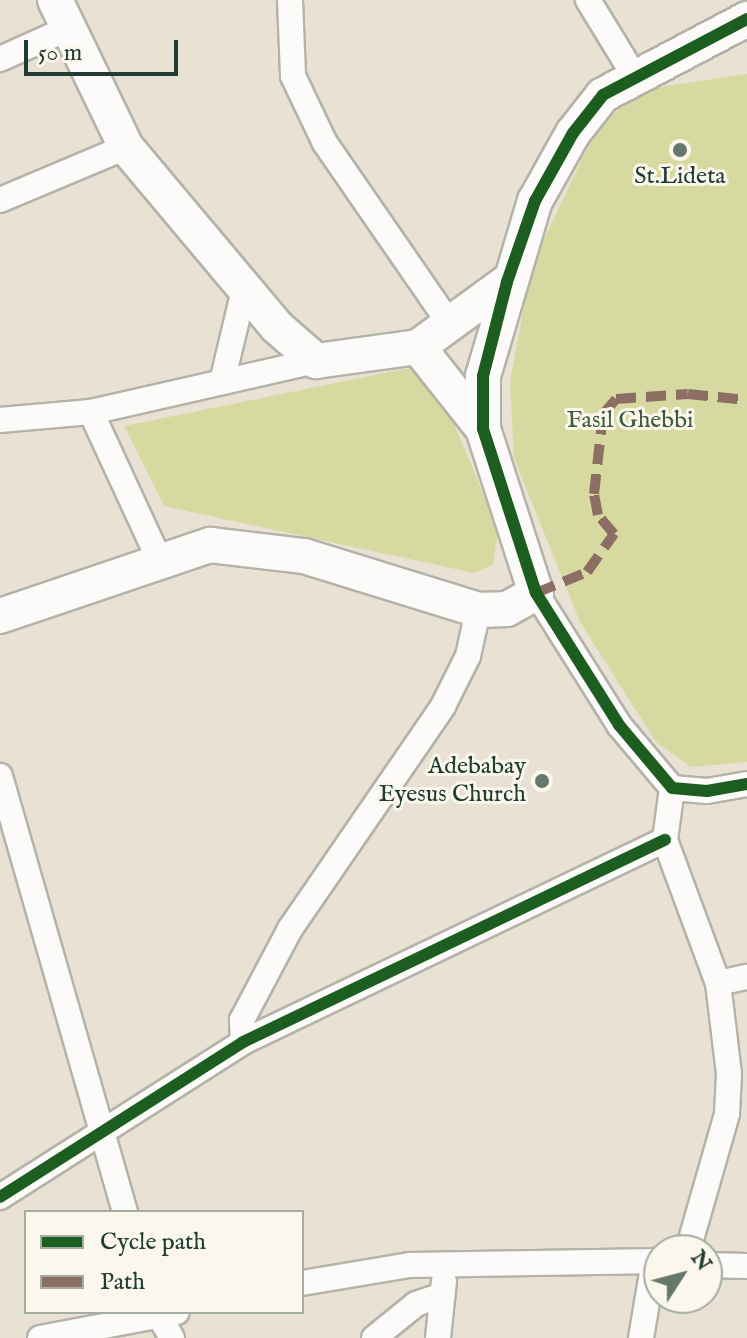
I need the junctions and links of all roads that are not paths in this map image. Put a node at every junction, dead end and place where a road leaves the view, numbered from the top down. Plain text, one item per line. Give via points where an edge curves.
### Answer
1 (290, 0) edge
2 (588, 0) edge
3 (61, 14) edge
4 (747, 19) edge
5 (0, 59) edge
6 (635, 77) junction
7 (126, 147) junction
8 (0, 200) edge
9 (507, 282) junction
10 (244, 290) junction
11 (452, 327) junction
12 (418, 347) junction
13 (316, 361) junction
14 (222, 382) junction
15 (91, 412) junction
16 (0, 420) edge
17 (483, 429) junction
18 (159, 559) junction
19 (536, 593) junction
20 (478, 610) junction
21 (0, 616) edge
22 (0, 776) edge
23 (747, 784) edge
24 (672, 788) junction
25 (665, 840) junction
26 (747, 977) edge
27 (718, 983) junction
28 (243, 1042) junction
29 (99, 1135) junction
30 (0, 1197) edge
31 (124, 1210) edge
32 (693, 1234) edge
33 (643, 1261) edge
34 (446, 1262) junction
35 (723, 1265) edge
36 (747, 1266) edge
37 (304, 1283) edge
38 (442, 1295) junction
39 (159, 1314) edge
40 (164, 1314) edge
41 (646, 1314) edge
42 (40, 1338) edge
43 (172, 1338) edge
44 (374, 1338) edge
45 (438, 1338) edge
46 (641, 1338) edge

1 - 11 street via 293,76 325,143
2 - 6 street
3 - 5 street
3 - 7 street
4 - 6 street
6 - 9 street via 603,95 573,133 535,201
7 - 8 street
7 - 10 street
9 - 11 street
9 - 17 street via 483,376
10 - 13 street
10 - 14 street
11 - 12 street
12 - 13 street
12 - 17 street
13 - 14 street
14 - 15 street
15 - 16 street
15 - 18 street
17 - 19 street
18 - 20 street via 210,545 304,556
18 - 21 street via 67,597
19 - 20 street via 507,609
19 - 24 street via 619,725
20 - 28 street via 468,656 443,706 290,929 242,1020
22 - 29 street
23 - 24 street via 707,791
24 - 25 street
25 - 27 street
25 - 28 street
26 - 27 street
27 - 32 street via 729,1074 727,1114
28 - 29 street
29 - 30 street
29 - 31 street
33 - 34 street
34 - 37 street
34 - 38 street
35 - 36 street
38 - 44 street via 416,1304
38 - 45 street
39 - 42 street
40 - 43 street
41 - 46 street

